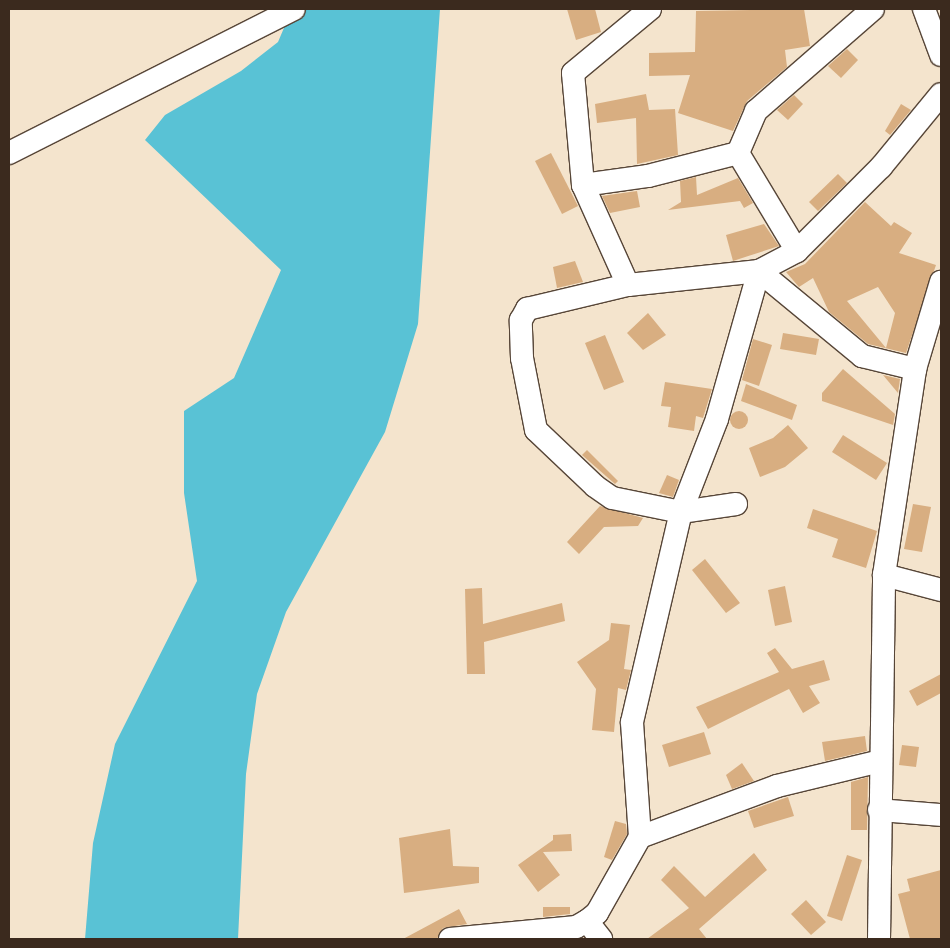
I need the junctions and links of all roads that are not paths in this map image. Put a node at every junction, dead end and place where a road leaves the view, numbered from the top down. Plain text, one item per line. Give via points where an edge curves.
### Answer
1 (294, 9) edge
2 (650, 9) edge
3 (924, 9) edge
4 (870, 10) edge
5 (941, 55) edge
6 (941, 94) edge
7 (738, 152) junction
8 (9, 153) edge
9 (582, 185) junction
10 (797, 251) junction
11 (759, 271) junction
12 (628, 285) junction
13 (940, 289) edge
14 (915, 369) junction
15 (736, 504) dead end
16 (681, 512) junction
17 (884, 575) junction
18 (941, 590) edge
19 (880, 761) junction
20 (879, 810) junction
21 (941, 815) edge
22 (640, 837) junction
23 (587, 922) junction
24 (450, 939) edge
25 (601, 939) edge
26 (879, 939) edge

1 - 8 street
2 - 9 street via 573,73
3 - 5 street
4 - 7 street via 756,111
6 - 10 street via 881,167
7 - 9 street via 648,176
7 - 10 street
9 - 12 street
10 - 11 street
11 - 12 street
11 - 14 street via 862,356
11 - 16 street via 717,419
12 - 16 street via 527,309 521,320 522,358 536,430 612,498
13 - 14 street
14 - 17 street
15 - 16 street
16 - 22 street via 632,722
17 - 18 street
17 - 19 street
19 - 20 street
19 - 22 street via 777,786
20 - 21 street
20 - 26 street
22 - 23 street via 597,913
23 - 24 street via 576,927
23 - 25 street

